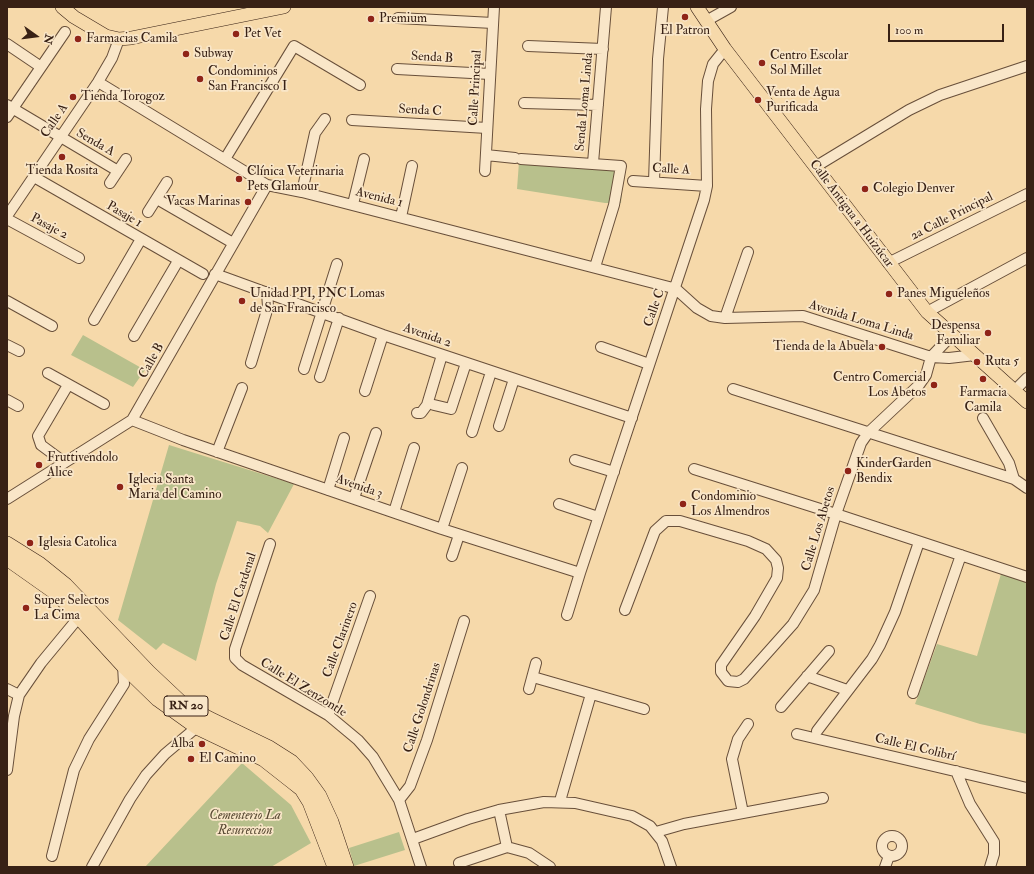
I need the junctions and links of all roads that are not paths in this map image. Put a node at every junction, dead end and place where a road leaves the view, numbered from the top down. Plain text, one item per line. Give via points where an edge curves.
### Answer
1 (62, 7) edge
2 (284, 7) edge
3 (494, 7) edge
4 (606, 7) edge
5 (663, 7) edge
6 (697, 7) edge
7 (731, 7) edge
8 (398, 18) dead end
9 (706, 21) junction
10 (493, 23) junction
11 (65, 32) dead end
12 (119, 39) junction
13 (7, 44) edge
14 (528, 46) dead end
15 (603, 49) junction
16 (725, 49) junction
17 (1027, 66) edge
18 (41, 68) junction
19 (397, 69) dead end
20 (490, 74) junction
21 (98, 82) junction
22 (360, 85) dead end
23 (524, 103) dead end
24 (598, 105) junction
25 (9, 111) edge
26 (325, 119) dead end
27 (352, 120) dead end
28 (486, 128) junction
29 (59, 138) junction
30 (486, 155) junction
31 (126, 159) dead end
32 (225, 159) junction
33 (364, 159) dead end
34 (593, 163) junction
35 (412, 166) dead end
36 (815, 167) junction
37 (118, 171) junction
38 (485, 171) dead end
39 (34, 178) junction
40 (633, 181) dead end
41 (167, 182) dead end
42 (654, 182) junction
43 (110, 183) dead end
44 (267, 185) junction
45 (707, 186) junction
46 (302, 192) junction
47 (1027, 194) edge
48 (157, 199) junction
49 (353, 204) junction
50 (148, 212) dead end
51 (7, 216) edge
52 (401, 217) junction
53 (7, 219) edge
54 (141, 239) junction
55 (233, 243) junction
56 (748, 252) dead end
57 (79, 258) dead end
58 (1027, 258) edge
59 (178, 261) junction
60 (888, 263) junction
61 (337, 264) dead end
62 (595, 267) junction
63 (203, 274) dead end
64 (215, 274) junction
65 (676, 289) junction
66 (267, 292) junction
67 (7, 301) edge
68 (322, 312) junction
69 (927, 312) junction
70 (339, 318) junction
71 (725, 318) junction
72 (94, 320) dead end
73 (52, 326) dead end
74 (383, 335) junction
75 (134, 336) dead end
76 (951, 336) junction
77 (7, 345) edge
78 (601, 347) dead end
79 (19, 350) dead end
80 (442, 355) junction
81 (975, 355) junction
82 (931, 356) junction
83 (251, 363) dead end
84 (466, 363) junction
85 (649, 364) junction
86 (304, 369) dead end
87 (491, 372) junction
88 (48, 373) dead end
89 (320, 376) dead end
90 (1027, 378) edge
91 (514, 380) junction
92 (68, 384) junction
93 (242, 388) dead end
94 (733, 389) dead end
95 (364, 390) dead end
96 (1015, 390) junction
97 (7, 400) edge
98 (1027, 402) edge
99 (104, 404) dead end
100 (434, 405) dead end
101 (18, 406) dead end
102 (417, 413) dead end
103 (632, 418) junction
104 (983, 418) dead end
105 (132, 420) junction
106 (499, 426) dead end
107 (472, 432) dead end
108 (868, 432) junction
109 (376, 433) dead end
110 (344, 438) dead end
111 (414, 448) dead end
112 (217, 452) junction
113 (575, 460) dead end
114 (64, 462) junction
115 (462, 468) dead end
116 (694, 469) dead end
117 (614, 472) junction
118 (1014, 479) junction
119 (1027, 488) edge
120 (328, 490) junction
121 (8, 497) edge
122 (354, 498) junction
123 (559, 504) dead end
124 (394, 512) junction
125 (836, 514) junction
126 (598, 517) junction
127 (442, 529) junction
128 (459, 535) junction
129 (919, 542) junction
130 (7, 544) edge
131 (270, 544) dead end
132 (961, 555) junction
133 (452, 556) dead end
134 (7, 558) edge
135 (580, 573) junction
136 (1027, 577) edge
137 (370, 596) dead end
138 (625, 610) dead end
139 (567, 615) dead end
140 (79, 617) junction
141 (464, 621) dead end
142 (829, 651) dead end
143 (235, 658) joint
144 (536, 663) dead end
145 (123, 665) junction
146 (807, 676) junction
147 (533, 677) junction
148 (124, 684) junction
149 (7, 689) edge
150 (529, 689) dead end
151 (148, 690) junction
152 (847, 690) junction
153 (913, 693) dead end
154 (592, 694) junction
155 (19, 695) junction
156 (781, 707) dead end
157 (644, 709) dead end
158 (328, 715) junction
159 (748, 724) dead end
160 (197, 727) junction
161 (817, 731) dead end
162 (796, 734) dead end
163 (7, 770) edge
164 (956, 771) junction
165 (1027, 788) edge
166 (822, 798) dead end
167 (399, 800) junction
168 (560, 801) junction
169 (499, 810) junction
170 (743, 813) junction
171 (656, 832) junction
172 (413, 839) junction
173 (507, 847) junction
174 (52, 856) dead end
175 (889, 856) dead end
176 (460, 863) dead end
177 (92, 867) edge
178 (335, 867) edge
179 (346, 867) edge
180 (421, 867) edge
181 (550, 867) edge
182 (671, 867) edge
183 (885, 867) edge
184 (990, 867) edge

1 - 12 main road via 106,36
2 - 12 main road
3 - 10 street, Calle Principal
4 - 15 street, Senda Loma Linda
5 - 42 street via 658,59
6 - 9 main road, Calle Antigua a Huizúcar
7 - 9 street
8 - 10 street
9 - 16 main road, Calle Antigua a Huizúcar
10 - 20 street, Calle Principal
11 - 18 street
12 - 21 street, Calle A via 112,58
13 - 18 street
14 - 15 street
15 - 24 street, Senda Loma Linda
16 - 36 main road, Calle Antigua a Huizúcar
16 - 45 street, Calle C via 713,64 708,81
17 - 36 street via 934,98 909,110
18 - 25 street
19 - 20 street, Senda B
20 - 28 street, Calle Principal
21 - 29 street, Calle A
21 - 32 street, Avenida 1
22 - 32 street via 294,46
23 - 24 street
24 - 34 street, Senda Loma Linda
25 - 29 street, Senda A
26 - 46 street via 315,133
27 - 28 street, Senda C
28 - 30 street, Calle Principal
29 - 37 street, Senda A
29 - 39 street, Calle A
30 - 34 street
30 - 38 street, Calle Principal
31 - 37 street
32 - 44 street, Avenida 1
33 - 49 street
34 - 62 street, Senda Loma Linda via 621,166 614,205
35 - 52 street
36 - 60 main road, Calle Antigua a Huizúcar
37 - 43 street
39 - 51 street, Calle A
39 - 54 street, Pasaje 1
40 - 42 street, Calle A
41 - 48 street
42 - 45 street, Calle A
44 - 46 street, Avenida 1
44 - 55 street, Calle B
45 - 65 street, Calle C
46 - 49 street, Avenida 1
47 - 60 street, 2a Calle Principal
48 - 50 street
48 - 55 street
49 - 52 street, Avenida 1
52 - 62 street, Avenida 1
53 - 57 street, Pasaje 2
54 - 59 street, Pasaje 1
54 - 72 street
55 - 64 street, Calle B
56 - 71 street
58 - 69 street
59 - 63 street, Pasaje 1
59 - 75 street
60 - 69 main road, Calle Antigua a Huizúcar
61 - 68 street
62 - 65 street, Avenida 1
64 - 66 street, Avenida 2
64 - 105 street, Calle B
65 - 71 street, Avenida Loma Linda via 703,312
65 - 85 street, Calle C
66 - 68 street, Avenida 2
66 - 83 street via 268,307
67 - 73 street
68 - 70 street, Avenida 2
68 - 86 street
69 - 76 main road, Calle Antigua a Huizúcar
70 - 74 street, Avenida 2
70 - 89 street
71 - 82 street, Avenida Loma Linda via 798,315 809,317
74 - 80 street, Avenida 2
74 - 95 street
76 - 81 main road, Calle Antigua a Huizúcar
76 - 82 street, Calle Los Abetos
77 - 79 street
78 - 85 street
80 - 84 street, Avenida 2
80 - 102 street via 427,405 421,413
81 - 82 street, Avenida Loma Linda via 949,358
81 - 96 main road, Calle Antigua a Huizúcar
82 - 108 street, Calle Los Abetos via 926,374 919,385
84 - 87 street, Avenida 2
84 - 100 street via 451,409
85 - 103 street, Calle C
87 - 91 street, Avenida 2
87 - 107 street
88 - 92 street
90 - 96 street
91 - 103 street, Avenida 2
91 - 106 street
92 - 99 street
92 - 114 street via 38,436 41,445
93 - 112 street
94 - 108 street
96 - 98 main road, Calle Antigua a Huizúcar
97 - 101 street
103 - 117 street, Calle C
104 - 118 street via 1009,462
105 - 112 street, Avenida 3
105 - 114 street, Calle B
108 - 118 street
108 - 125 street, Calle Los Abetos via 860,443
109 - 122 street
110 - 120 street
111 - 124 street
112 - 120 street, Avenida 3
113 - 117 street
114 - 121 street, Calle B
115 - 127 street
116 - 125 street
117 - 126 street, Calle C
118 - 119 street
120 - 122 street, Avenida 3
122 - 124 street, Avenida 3
123 - 126 street
124 - 127 street, Avenida 3
125 - 129 street
125 - 138 street, Calle Los Abetos via 814,590 807,604 793,624 744,679 738,682 728,681 721,672 721,665 755,616 777,578 776,560 766,549 748,541 680,521 666,522 655,531
126 - 135 street, Calle C
127 - 128 street, Avenida 3
128 - 133 street
128 - 135 street, Avenida 3
129 - 132 street
129 - 152 street via 885,634 872,659
130 - 179 highway, RN 20 via 39,564 65,586 182,704 209,720 269,748 291,762 319,796
131 - 143 street, Calle El Cardenal via 235,649
132 - 136 street
132 - 153 street
134 - 140 highway, RN 20 via 58,594
135 - 139 street, Calle C
137 - 158 street, Calle Clarinero
140 - 145 highway, RN 20
140 - 155 street via 41,663
141 - 167 street, Calle Golondrinas via 413,779
142 - 146 street
143 - 158 street, Calle El Zenzontle via 242,665
144 - 147 street
145 - 148 street
145 - 151 highway, RN 20
146 - 152 street
146 - 156 street
147 - 150 street
147 - 154 street
148 - 151 street via 129,683 140,690
148 - 174 street via 89,739 74,770
149 - 155 street
151 - 160 highway, RN 20
152 - 161 street
154 - 157 street
154 - 168 street
155 - 163 street
158 - 167 street, Calle El Zenzontle via 358,740 373,757
159 - 170 street via 738,739 732,759
160 - 177 street via 165,754 146,776 130,799
160 - 178 highway, RN 20 via 257,755 272,764 302,790 316,814
162 - 164 street, Calle El Colibrí
164 - 165 street, Calle El Colibrí
164 - 184 street via 970,804 994,842
166 - 170 street
167 - 172 street, Calle El Zenzontle
168 - 169 street
168 - 171 street via 632,816
169 - 172 street
169 - 173 street
170 - 171 street
171 - 182 street via 668,853
172 - 180 street, Calle El Zenzontle
173 - 176 street
173 - 181 street via 529,853
175 - 183 street

